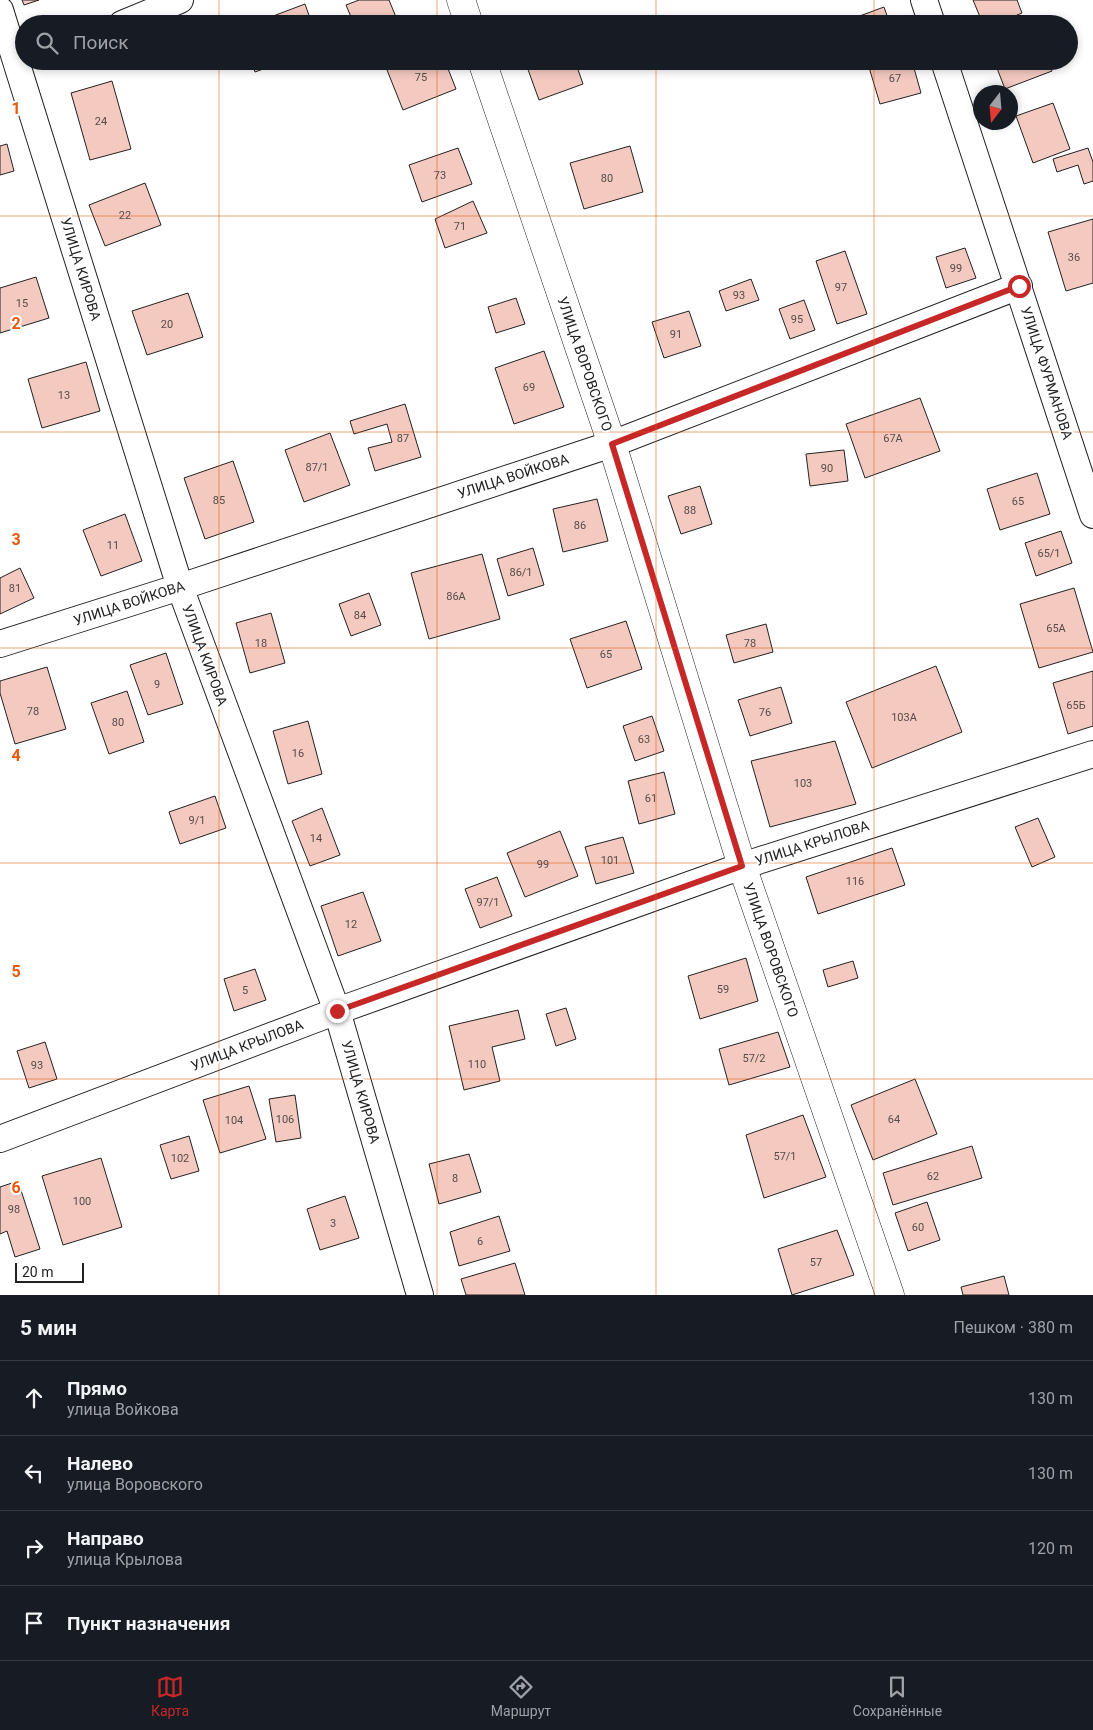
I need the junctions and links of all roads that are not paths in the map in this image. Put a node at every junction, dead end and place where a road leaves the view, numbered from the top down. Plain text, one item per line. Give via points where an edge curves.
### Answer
1 (180, 0) edge
2 (461, 0) edge
3 (924, 0) edge
4 (0, 10) edge
5 (144, 15) edge
6 (467, 15) edge
7 (929, 15) edge
8 (15, 62) edge
9 (17, 70) edge
10 (485, 70) edge
11 (947, 70) edge
12 (1019, 286) junction
13 (612, 444) junction
14 (1093, 514) edge
15 (180, 587) junction
16 (0, 644) edge
17 (1093, 754) edge
18 (742, 866) junction
19 (337, 1011) junction
20 (0, 1139) edge
21 (420, 1295) edge
22 (890, 1295) edge

1 - 5 street
2 - 6 main road
3 - 7 street
4 - 8 street, УЛИЦА КИРОВА
9 - 15 street, УЛИЦА КИРОВА
10 - 13 main road, УЛИЦА ВОРОВСКОГО
11 - 12 street, УЛИЦА ФУРМАНОВА
12 - 13 street, УЛИЦА ВОЙКОВА
12 - 14 street, УЛИЦА ФУРМАНОВА
13 - 15 street, УЛИЦА ВОЙКОВА
13 - 18 main road, УЛИЦА ВОРОВСКОГО
15 - 16 street, УЛИЦА ВОЙКОВА
15 - 19 street, УЛИЦА КИРОВА
17 - 18 street, УЛИЦА КРЫЛОВА
18 - 19 street, УЛИЦА КРЫЛОВА
18 - 22 main road, УЛИЦА ВОРОВСКОГО
19 - 20 street, УЛИЦА КРЫЛОВА
19 - 21 street, УЛИЦА КИРОВА

